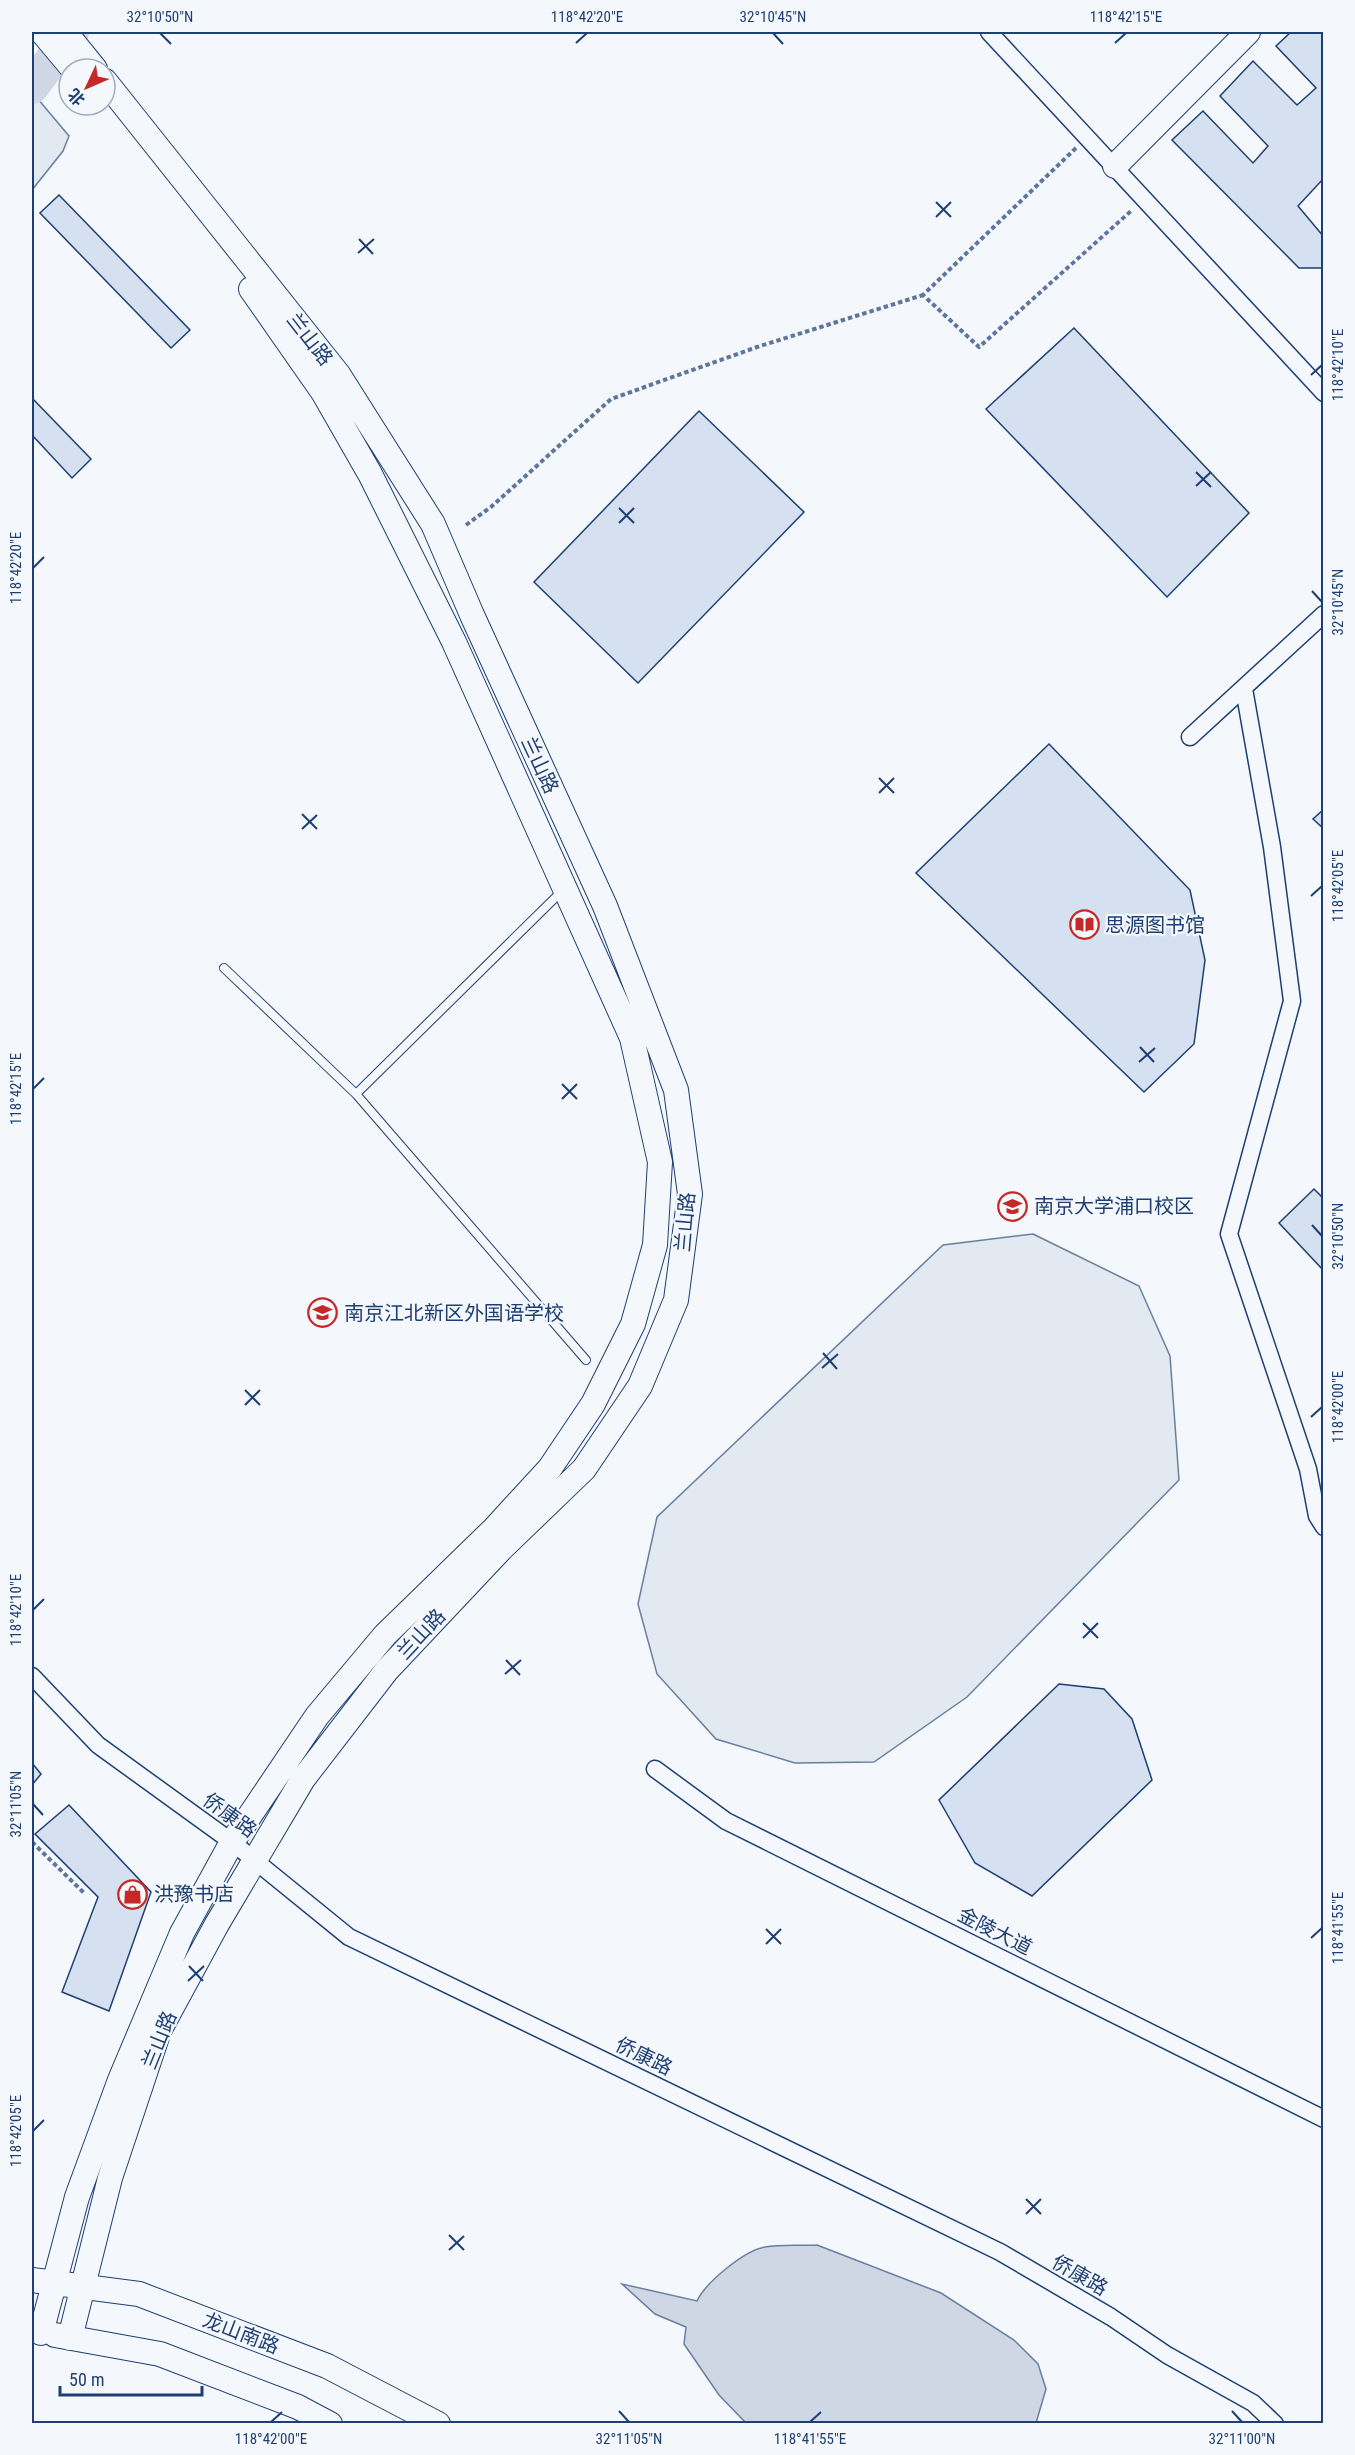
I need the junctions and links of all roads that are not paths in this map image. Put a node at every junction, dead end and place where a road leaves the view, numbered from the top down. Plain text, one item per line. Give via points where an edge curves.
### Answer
1 (42, 32) edge
2 (64, 32) edge
3 (989, 32) edge
4 (1248, 32) edge
5 (74, 57) edge
6 (79, 57) edge
7 (117, 96) edge
8 (113, 117) edge
9 (1115, 166) junction
10 (1323, 393) edge
11 (1323, 614) edge
12 (1244, 689) junction
13 (1190, 737) dead end
14 (565, 889) junction
15 (224, 968) dead end
16 (356, 1094) junction
17 (586, 1360) dead end
18 (1321, 1518) edge
19 (32, 1676) edge
20 (655, 1769) dead end
21 (232, 1842) junction
22 (255, 1860) junction
23 (1323, 2120) edge
24 (42, 2281) edge
25 (82, 2287) junction
26 (36, 2332) edge
27 (70, 2338) junction
28 (330, 2424) edge
29 (438, 2424) edge
30 (1275, 2424) edge

1 - 5 street
2 - 6 street
3 - 9 street
4 - 9 street
7 - 22 street, 兰山路 via 338,374 434,524 605,906 676,1090 690,1194 676,1300 640,1386 584,1469 501,1549 387,1670 303,1779
8 - 14 street, 兰山路 via 252,290 323,392 370,474 454,642
9 - 10 street
11 - 12 street
12 - 13 street
12 - 18 street via 1272,847 1292,1001 1229,1234
14 - 16 lane
14 - 21 street, 兰山路 via 632,1038 660,1162 655,1245 633,1324 593,1404 550,1468 494,1529 385,1635 316,1716
15 - 16 lane
16 - 17 lane
19 - 21 street, 侨康路 via 98,1745
20 - 23 street, 金陵大道 via 726,1821
21 - 22 street, 侨康路
21 - 24 street, 兰山路 via 182,1933
22 - 25 street, 兰山路 via 159,2031 110,2178
22 - 30 street, 侨康路 via 349,1937 1000,2252 1253,2403
24 - 25 street, 龙山南路
24 - 26 street, 兰山路
25 - 27 street, 兰山路
25 - 29 street, 龙山南路 via 139,2294 327,2366
26 - 27 street
27 - 28 street via 160,2354 298,2407

